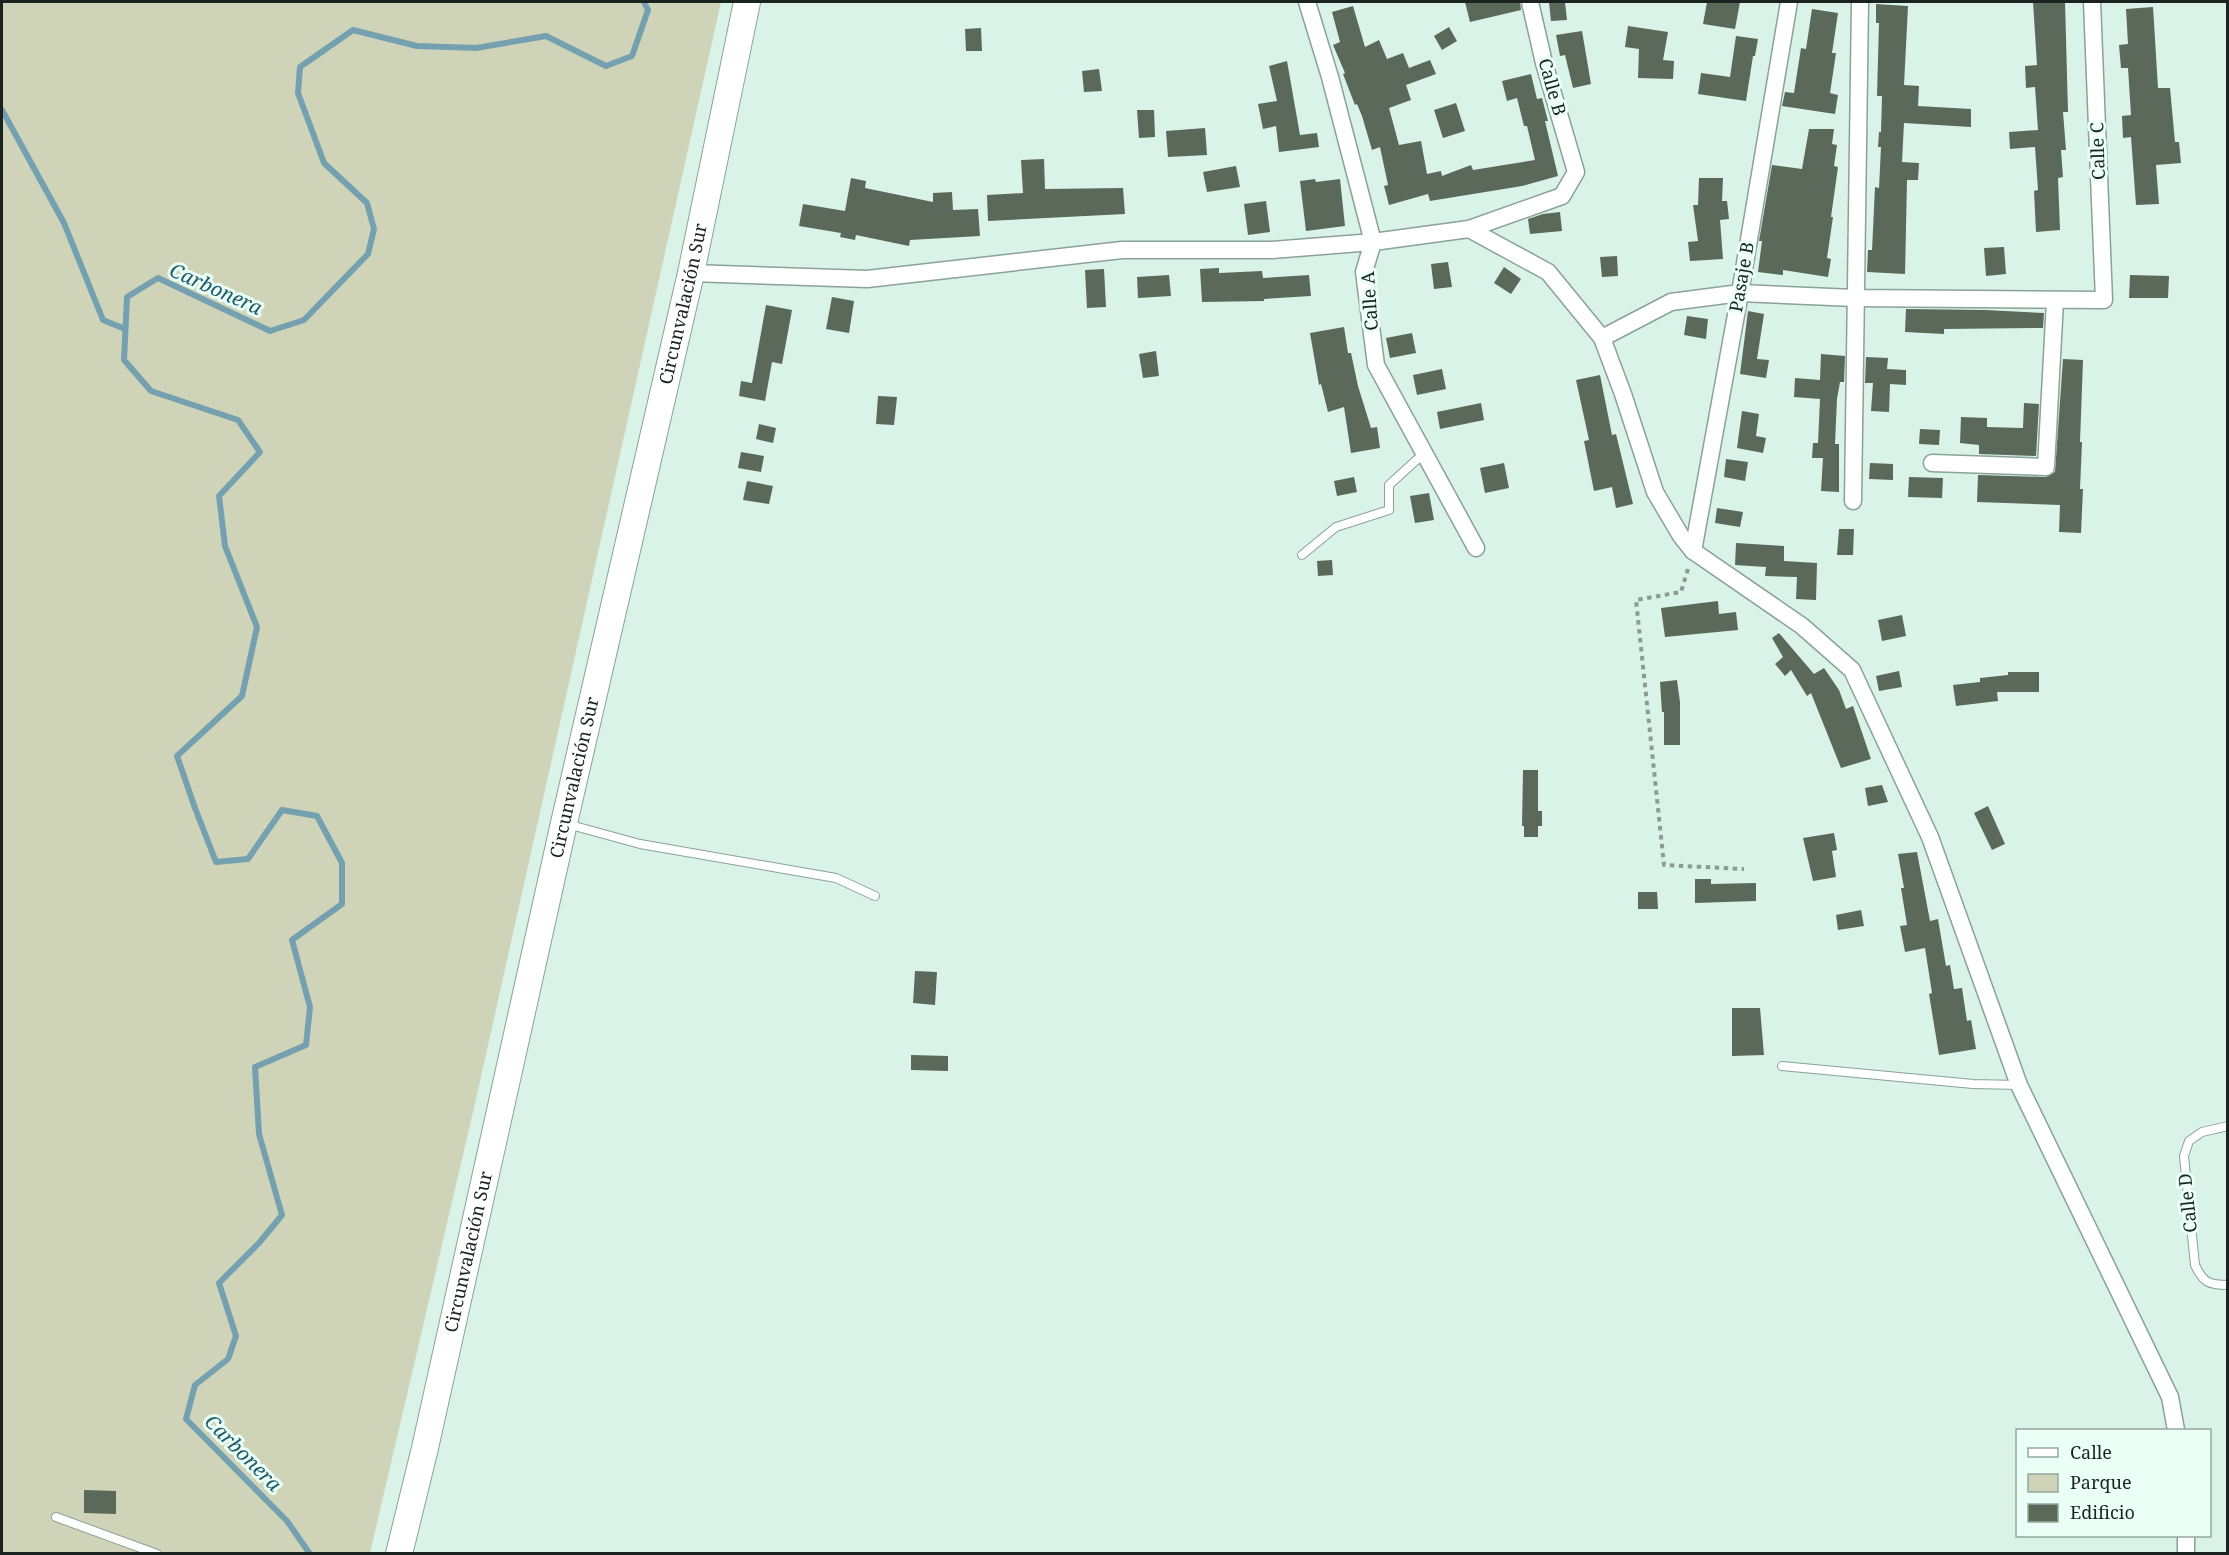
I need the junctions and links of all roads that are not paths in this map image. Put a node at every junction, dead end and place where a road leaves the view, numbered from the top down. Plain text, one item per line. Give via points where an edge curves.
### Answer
1 (747, 2) edge
2 (1307, 2) edge
3 (1530, 2) edge
4 (1789, 2) edge
5 (1860, 2) edge
6 (2092, 2) edge
7 (1469, 229) junction
8 (1373, 243) junction
9 (691, 273) junction
10 (1740, 293) junction
11 (1854, 298) junction
12 (2055, 301) junction
13 (1602, 338) junction
14 (1423, 454) junction
15 (1932, 463) dead end
16 (1853, 501) dead end
17 (1476, 548) dead end
18 (1693, 551) junction
19 (1302, 555) dead end
20 (564, 823) junction
21 (875, 896) dead end
22 (1782, 1066) dead end
23 (2019, 1085) junction
24 (2228, 1126) edge
25 (2228, 1285) edge
26 (2176, 1429) edge
27 (56, 1516) dead end
28 (2186, 1537) edge
29 (157, 1554) edge
30 (399, 1554) edge
31 (2186, 1554) edge

1 - 9 main road, Circunvalación Sur
2 - 8 street
3 - 7 street, Calle B via 1576,172 1562,196
4 - 10 street, Pasaje B
5 - 11 street
6 - 12 street, Calle C via 2104,300
7 - 8 street
7 - 13 street via 1548,272
8 - 9 street via 1272,250 1122,250 867,279
8 - 14 street, Calle A via 1364,272 1377,365
9 - 20 main road, Circunvalación Sur
10 - 11 street
10 - 13 street via 1671,302
10 - 18 street, Pasaje B
11 - 12 street
11 - 16 street
12 - 15 street via 2046,467
13 - 18 street via 1655,492
14 - 17 street, Calle A
14 - 19 lane via 1389,485 1389,510 1336,527
18 - 23 street via 1802,626 1852,670 1930,837
20 - 21 lane via 640,844 836,878
20 - 30 main road, Circunvalación Sur
22 - 23 lane
23 - 26 street via 2170,1396
24 - 25 lane, Calle D via 2202,1132 2189,1141 2184,1156 2194,1265 2201,1277 2212,1284
27 - 29 lane
28 - 31 street

